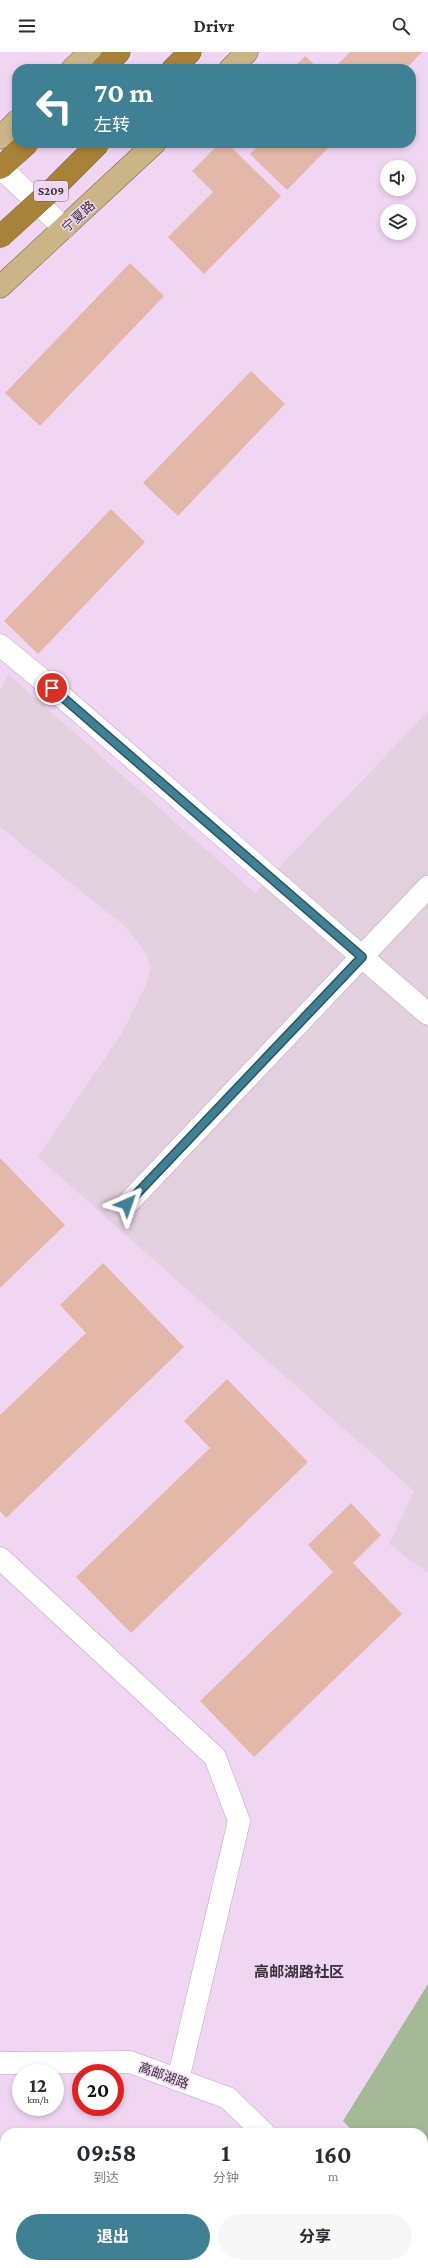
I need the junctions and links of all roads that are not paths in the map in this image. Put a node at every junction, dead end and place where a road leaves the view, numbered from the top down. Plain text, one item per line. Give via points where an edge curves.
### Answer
1 (90, 52) edge
2 (119, 52) edge
3 (190, 52) edge
4 (247, 52) edge
5 (77, 64) edge
6 (107, 64) edge
7 (178, 64) edge
8 (235, 64) edge
9 (12, 126) edge
10 (0, 138) edge
11 (22, 148) edge
12 (94, 148) edge
13 (150, 148) edge
14 (0, 167) edge
15 (64, 228) junction
16 (0, 237) edge
17 (0, 287) edge
18 (0, 645) edge
19 (428, 887) edge
20 (362, 957) junction
21 (428, 1014) edge
22 (127, 1204) dead end
23 (0, 1558) edge
24 (0, 2063) edge
25 (178, 2080) junction
26 (259, 2128) edge

1 - 5 main road
2 - 6 highway
3 - 7 highway
4 - 8 main road
9 - 10 main road
11 - 14 highway, bridge
12 - 16 highway, S209, bridge
13 - 15 main road, 宁夏路
14 - 15 street
15 - 17 main road, 宁夏路
18 - 20 street
19 - 20 street
20 - 21 street
20 - 22 street
23 - 25 street via 215,1757 239,1821
24 - 25 street, 高邮湖路 via 130,2062
25 - 26 street, 高邮湖路 via 228,2098

